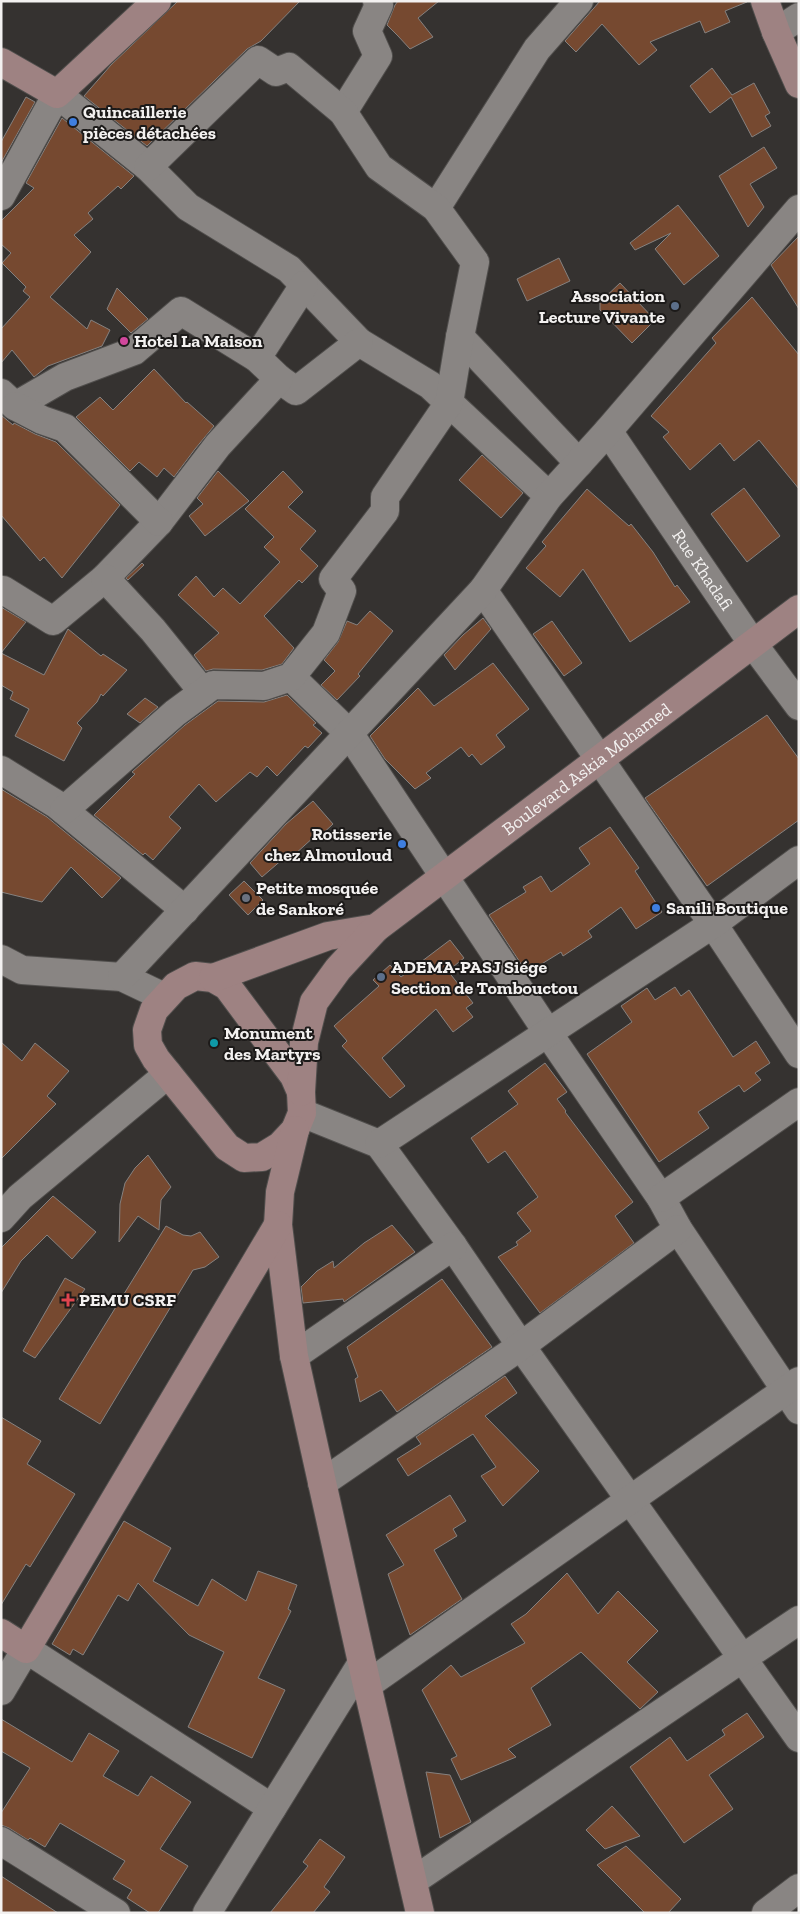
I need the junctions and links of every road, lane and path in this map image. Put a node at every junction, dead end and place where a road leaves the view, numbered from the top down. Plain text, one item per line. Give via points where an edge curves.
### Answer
1 (157, 1) edge
2 (376, 1) edge
3 (579, 1) edge
4 (765, 1) edge
5 (799, 17) edge
6 (776, 32) junction
7 (1, 62) edge
8 (799, 84) edge
9 (57, 94) junction
10 (343, 112) junction
11 (148, 167) junction
12 (1, 196) edge
13 (436, 208) junction
14 (799, 208) edge
15 (304, 285) junction
16 (460, 337) junction
17 (359, 342) junction
18 (257, 358) junction
19 (279, 379) junction
20 (8, 400) edge
21 (449, 403) junction
22 (608, 432) junction
23 (579, 463) junction
24 (548, 496) junction
25 (159, 522) junction
26 (106, 578) junction
27 (483, 590) junction
28 (1, 592) edge
29 (799, 609) edge
30 (753, 644) junction
31 (291, 678) junction
32 (203, 692) junction
33 (799, 706) edge
34 (349, 734) junction
35 (599, 761) junction
36 (1, 770) edge
37 (64, 810) junction
38 (799, 860) edge
39 (446, 877) junction
40 (185, 910) junction
41 (713, 924) junction
42 (376, 928) junction
43 (1, 959) edge
44 (122, 978) junction
45 (213, 978) junction
46 (159, 1003) junction
47 (548, 1033) junction
48 (799, 1054) edge
49 (168, 1074) junction
50 (799, 1102) edge
51 (299, 1112) junction
52 (379, 1144) junction
53 (661, 1198) junction
54 (1, 1218) edge
55 (278, 1225) junction
56 (678, 1229) junction
57 (452, 1246) junction
58 (521, 1346) junction
59 (294, 1356) junction
60 (794, 1394) edge
61 (322, 1483) junction
62 (631, 1499) junction
63 (799, 1620) edge
64 (1, 1634) edge
65 (26, 1649) junction
66 (743, 1658) junction
67 (364, 1674) junction
68 (1, 1691) edge
69 (799, 1738) edge
70 (272, 1808) junction
71 (1, 1841) edge
72 (413, 1881) junction
73 (799, 1888) edge
74 (116, 1913) edge
75 (207, 1913) edge
76 (420, 1913) edge
77 (766, 1913) edge

1 - 9 street
2 - 10 street via 379,5 367,31 378,56
3 - 13 street via 537,49
4 - 6 street
5 - 6 street
6 - 8 street
7 - 9 street
9 - 11 street
9 - 12 street
10 - 11 street via 289,67 276,72 258,60
10 - 13 street via 379,167
11 - 15 street via 188,207 289,269
13 - 16 street via 474,262
14 - 22 street
15 - 17 street
15 - 18 street
16 - 21 street
16 - 23 street
17 - 19 street via 296,391
17 - 21 street via 430,386
18 - 19 street
18 - 20 street via 181,311 134,351
19 - 25 street via 218,445
20 - 25 street via 42,420 65,428
21 - 24 street
21 - 31 street via 385,497 385,511 334,579 342,591 326,633
22 - 23 street
22 - 30 street, Rue Khadafi
23 - 24 street
24 - 27 street
25 - 26 street
26 - 28 street via 52,621 3,590
26 - 32 street
27 - 34 street
27 - 35 street
29 - 30 street, Boulevard Askia Mohamed
30 - 33 street, Rue Khadafi
30 - 35 street, Boulevard Askia Mohamed
31 - 32 street via 264,686 213,684
31 - 34 street
32 - 37 street
34 - 39 street
34 - 40 street
35 - 39 street, Boulevard Askia Mohamed
35 - 41 street
36 - 37 street
37 - 40 street
38 - 41 street
39 - 42 street, Boulevard Askia Mohamed
39 - 47 street
40 - 44 street
41 - 47 street
41 - 48 street
42 - 45 street via 328,936
42 - 51 street, Boulevard Askia Mohamed via 338,969 314,1002 304,1042
43 - 44 street via 22,970
44 - 46 street
45 - 46 street via 195,976 176,986
45 - 51 street via 228,986 294,1076
46 - 49 street via 147,1030 148,1046
47 - 52 street
47 - 53 street
49 - 51 street via 227,1147 244,1158 262,1157 280,1146
49 - 54 street via 20,1197
50 - 53 street
51 - 52 street
51 - 55 street, Boulevard Askia Mohamed via 280,1192
52 - 57 street
53 - 56 street
55 - 59 street, Boulevard Askia Mohamed
55 - 65 street
56 - 58 street
56 - 60 street
57 - 58 street
57 - 59 street
58 - 61 street
58 - 62 street
59 - 61 street, Boulevard Askia Mohamed
60 - 62 street
61 - 67 street, Boulevard Askia Mohamed
62 - 66 street
62 - 67 street
63 - 66 street
64 - 65 street
65 - 68 street
65 - 70 street
66 - 69 street
66 - 72 street
67 - 70 street
67 - 72 street, Boulevard Askia Mohamed
70 - 75 street
71 - 74 street
72 - 76 street, Boulevard Askia Mohamed
73 - 77 street

